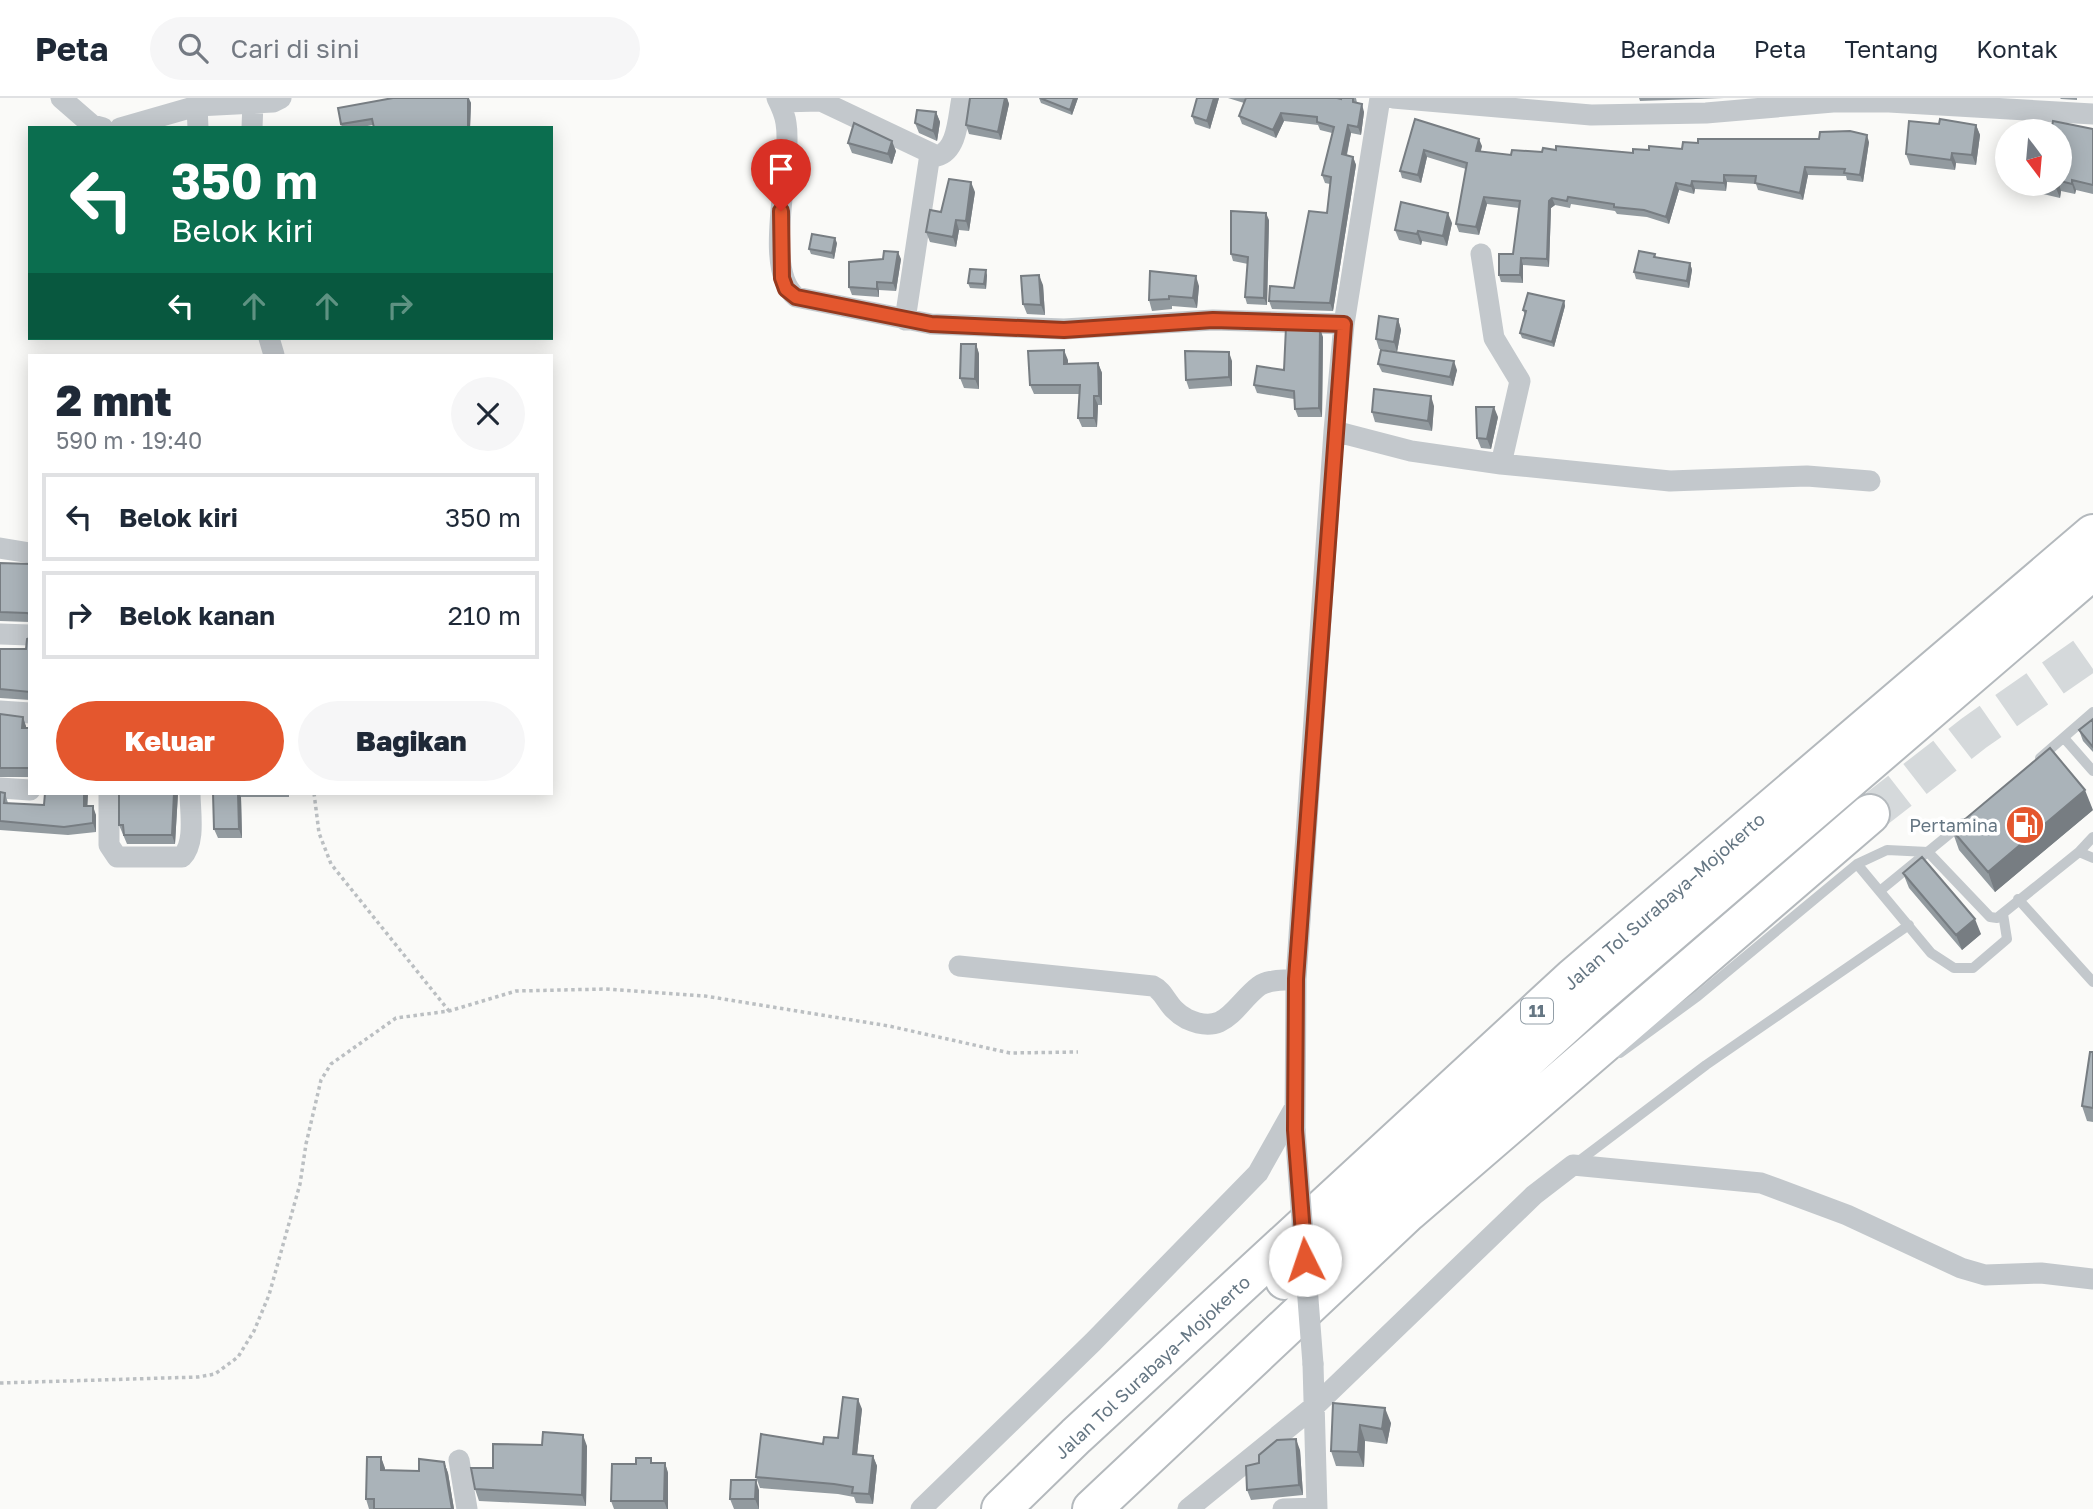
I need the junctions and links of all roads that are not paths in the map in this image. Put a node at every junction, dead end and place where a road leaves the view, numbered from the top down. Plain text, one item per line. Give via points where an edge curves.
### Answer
1 (61, 98) edge
2 (281, 98) edge
3 (962, 98) edge
4 (1380, 98) edge
5 (1392, 98) edge
6 (778, 100) edge
7 (253, 102) junction
8 (197, 106) junction
9 (2093, 114) edge
10 (96, 126) edge
11 (127, 126) edge
12 (198, 126) edge
13 (252, 126) edge
14 (930, 154) junction
15 (1481, 254) dead end
16 (905, 320) junction
17 (1344, 324) junction
18 (1334, 431) junction
19 (1501, 464) junction
20 (1870, 481) dead end
21 (2093, 534) edge
22 (0, 548) edge
23 (28, 552) edge
24 (2093, 570) edge
25 (0, 634) edge
26 (28, 635) edge
27 (0, 711) edge
28 (2093, 712) edge
29 (28, 713) edge
30 (2064, 738) junction
31 (2033, 764) edge
32 (2093, 771) edge
33 (0, 788) edge
34 (28, 790) edge
35 (102, 795) edge
36 (190, 795) edge
37 (1870, 814) tunnel mouth
38 (1970, 817) edge
39 (2093, 837) edge
40 (1928, 852) junction
41 (2079, 852) junction
42 (2093, 858) edge
43 (1857, 864) junction
44 (1881, 890) junction
45 (2018, 899) junction
46 (2003, 915) junction
47 (1909, 925) junction
48 (959, 966) dead end
49 (2089, 970) edge
50 (1296, 979) junction
51 (2093, 982) edge
52 (1609, 1062) dead end
53 (1553, 1104) dead end
54 (1295, 1107) junction
55 (1573, 1165) junction
56 (1408, 1212) junction
57 (2093, 1279) edge
58 (1316, 1405) junction
59 (460, 1460) dead end
60 (467, 1509) edge
61 (921, 1509) edge
62 (1001, 1509) edge
63 (1038, 1509) edge
64 (1092, 1509) edge
65 (1188, 1509) edge
66 (1283, 1509) edge
67 (1317, 1509) edge

1 - 10 street
2 - 7 street
3 - 14 street via 948,150
4 - 17 street
5 - 9 street via 1591,115 1706,113 1833,102
6 - 14 street via 821,102
6 - 16 street via 786,122 780,231 786,289 796,297
7 - 8 street
7 - 13 street
8 - 11 street
8 - 12 street
14 - 16 street
15 - 19 street via 1494,338 1520,381
16 - 17 street via 1064,330 1213,320
17 - 18 street
18 - 19 street via 1411,451
18 - 50 street
19 - 20 street via 1670,481 1807,476
21 - 62 highway, Jalan Tol Surabaya–Mojokerto / 11 via 1573,978
22 - 23 street
24 - 63 highway, Jalan Tol Surabaya–Mojokerto / 11 via 1591,1001
25 - 26 street
27 - 29 street
28 - 30 lane
30 - 31 lane
30 - 32 lane
33 - 34 street
35 - 36 street via 109,845 117,857 182,857 188,851
37 - 56 highway
38 - 40 lane
39 - 41 lane
40 - 43 lane via 1887,850
40 - 44 lane
40 - 46 lane via 1990,917
41 - 42 lane
41 - 45 lane
43 - 44 lane
43 - 52 lane via 1698,996
44 - 47 lane
45 - 46 lane
45 - 49 lane
46 - 47 lane via 2007,939 1973,968 1954,968 1931,953
47 - 55 lane via 1706,1065
48 - 50 street via 1153,986 1161,989 1173,1011 1202,1024 1219,1023 1268,981
49 - 51 lane
50 - 54 street
53 - 56 lane
54 - 58 street, bridge
54 - 61 street via 1258,1173
55 - 57 street via 1761,1183 1985,1275 2041,1273
55 - 58 street via 1534,1195
56 - 64 highway
58 - 65 street
58 - 67 street
59 - 60 street
66 - 67 street

